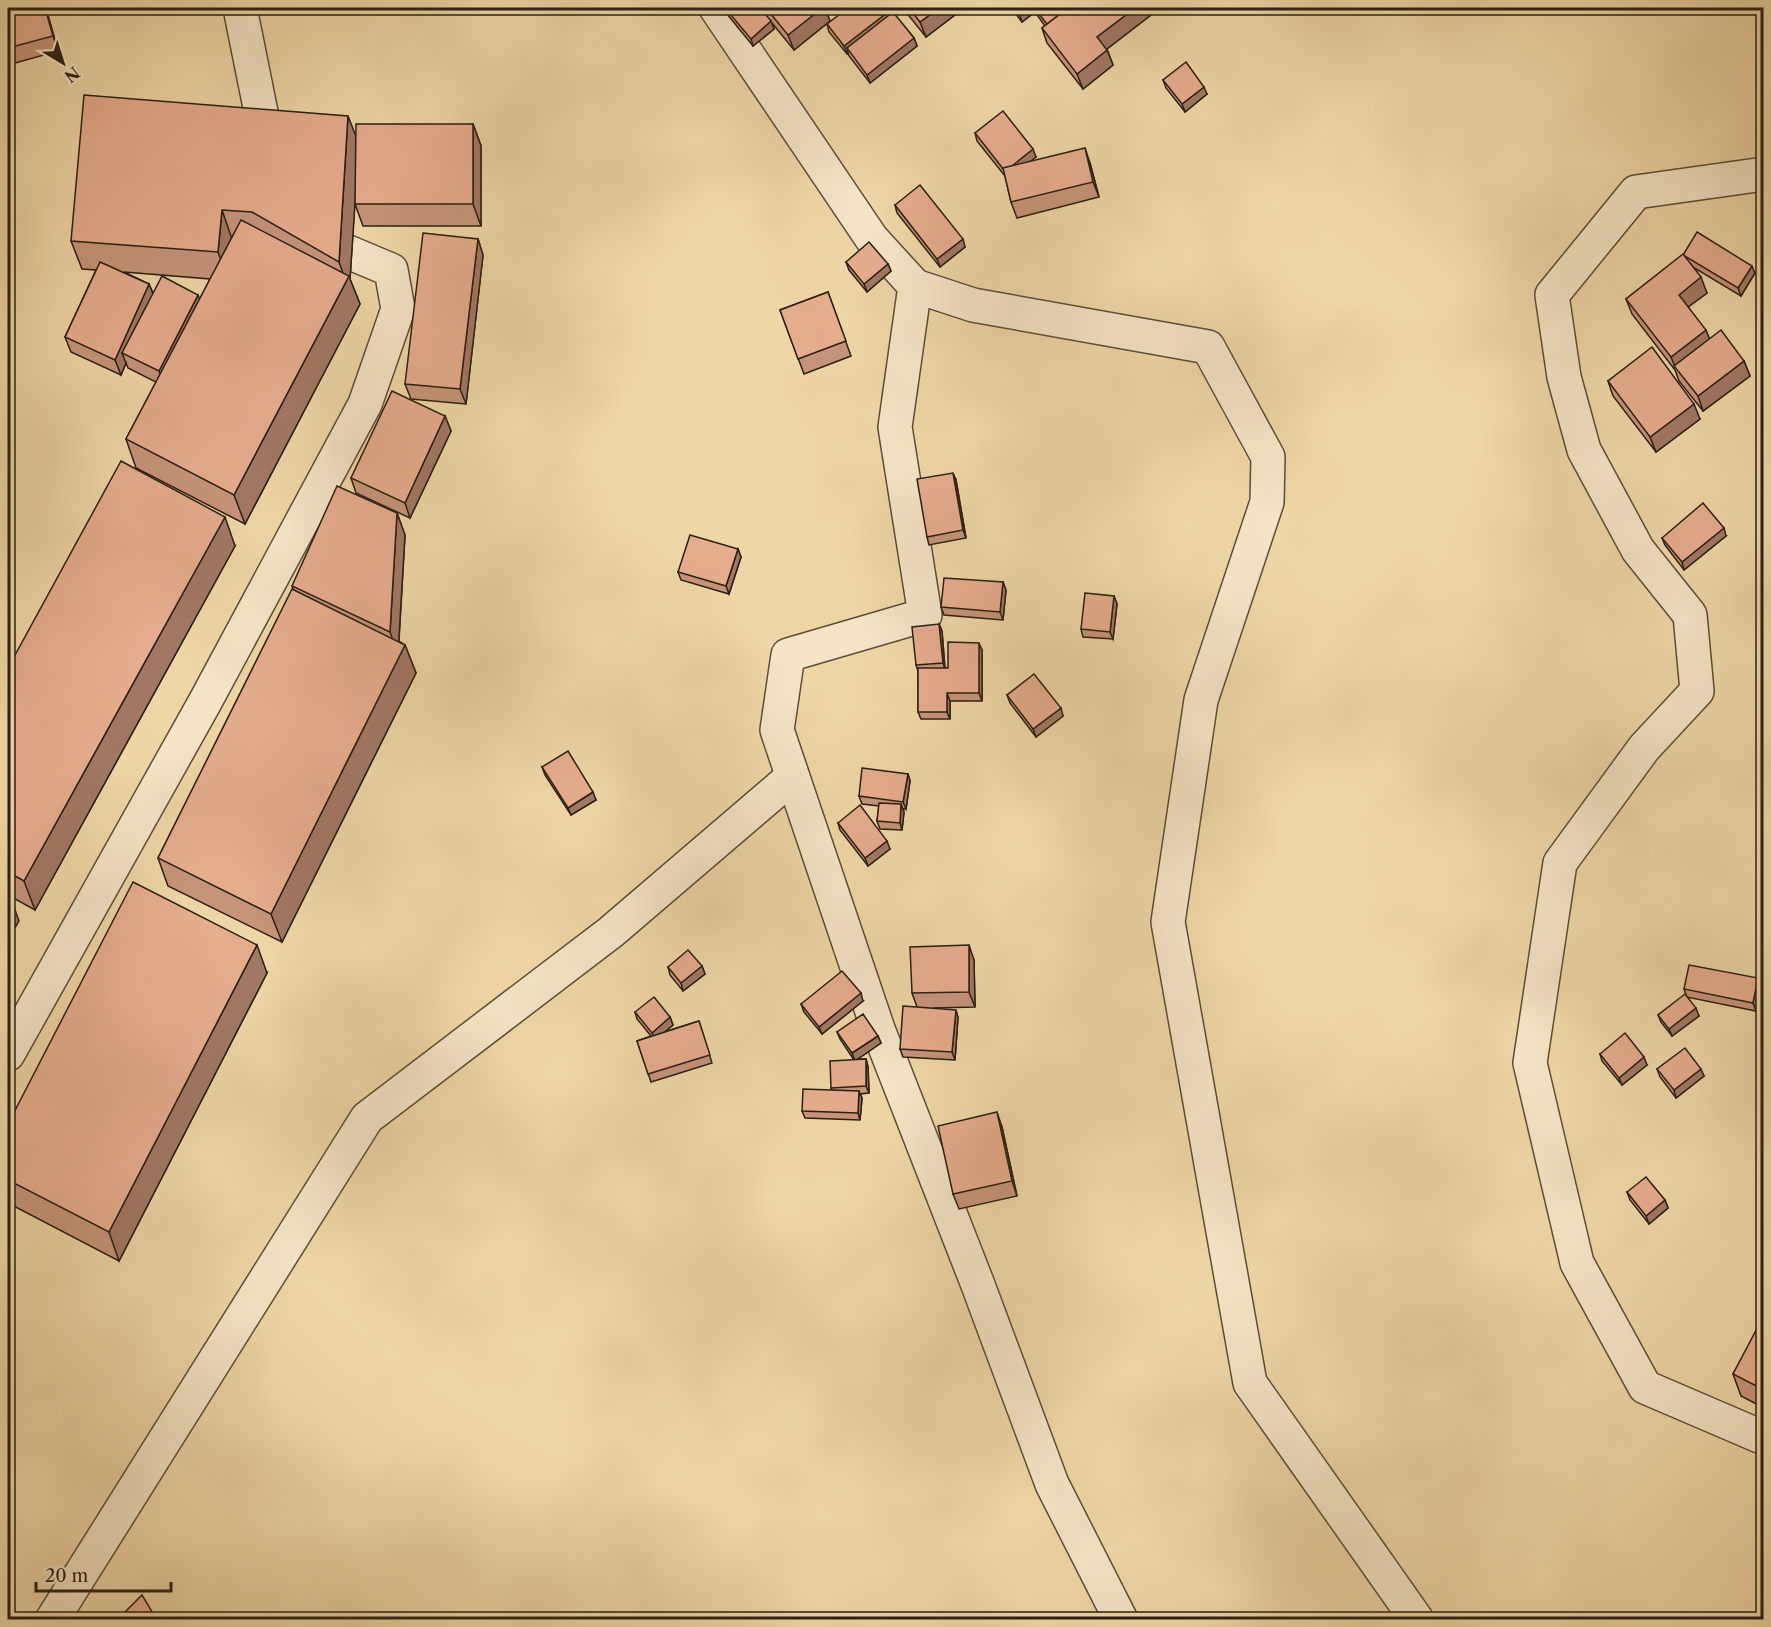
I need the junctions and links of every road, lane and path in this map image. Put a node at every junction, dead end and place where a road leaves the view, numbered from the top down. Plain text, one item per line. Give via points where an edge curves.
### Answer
1 (240, 8) edge
2 (716, 8) edge
3 (1764, 174) edge
4 (274, 179) edge
5 (283, 225) edge
6 (915, 286) junction
7 (792, 777) junction
8 (8, 1054) edge
9 (1764, 1438) edge
10 (52, 1620) edge
11 (1121, 1620) edge
12 (1417, 1620) edge

1 - 4 street
2 - 6 street via 872,239
3 - 9 street via 1636,192 1552,295 1564,377 1584,450 1638,550 1689,615 1697,691 1644,748 1560,863 1530,1063 1577,1263 1645,1387
5 - 8 street via 391,270 398,309 365,404 205,702
6 - 7 street via 895,427 925,615 788,655 777,730
6 - 12 street via 973,305 1208,347 1268,457 1267,502 1201,700 1167,922 1250,1383
7 - 10 street via 611,932 367,1118
7 - 11 street via 878,1029 1052,1484

